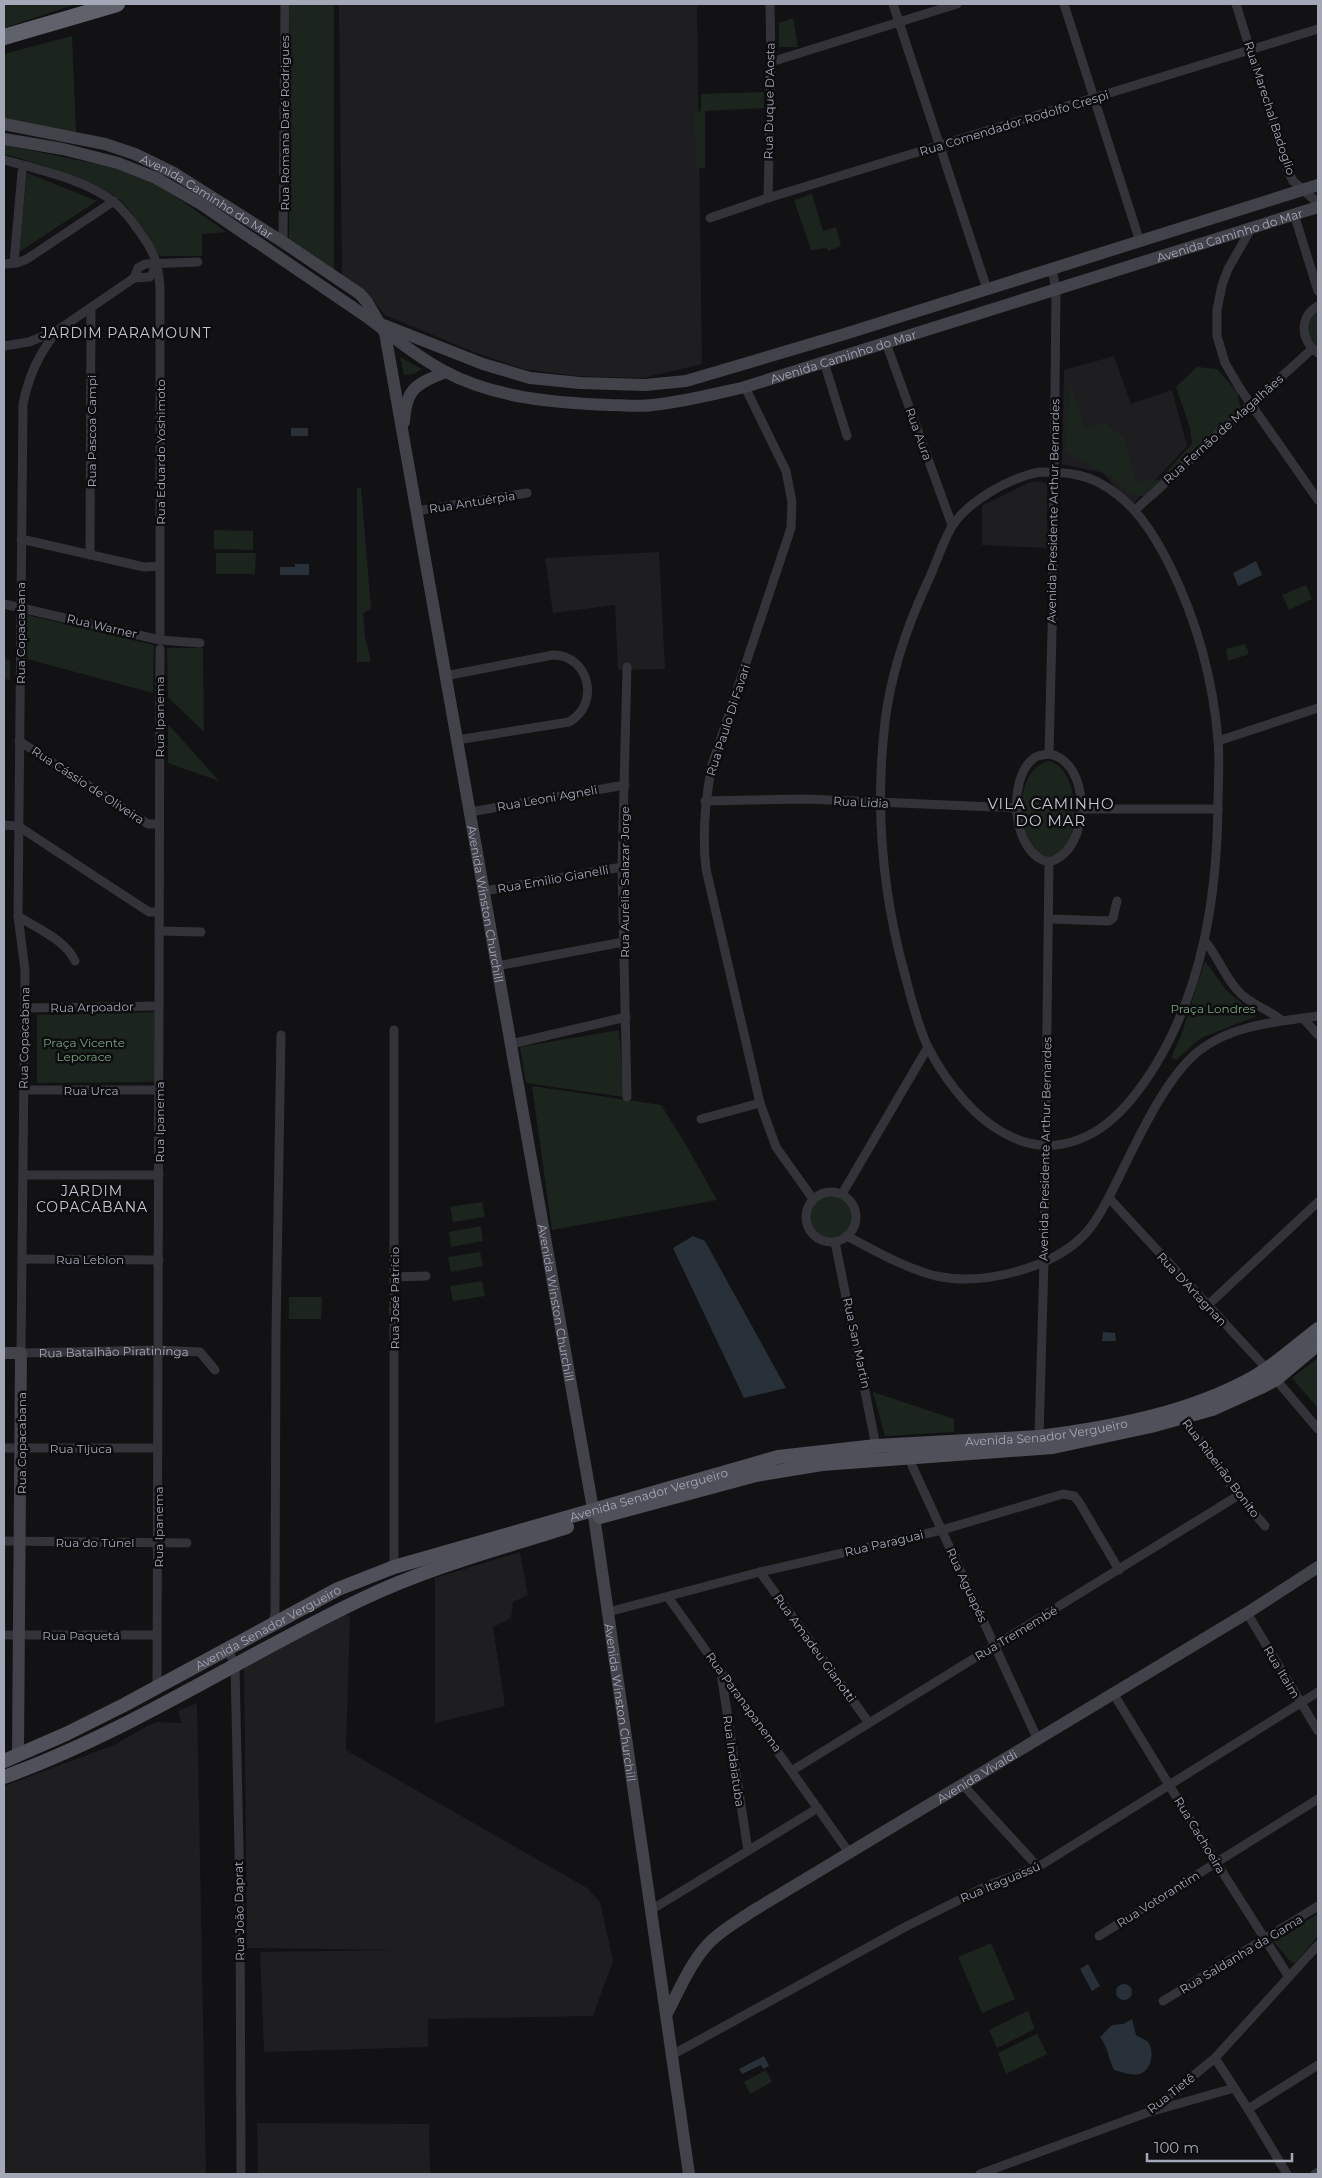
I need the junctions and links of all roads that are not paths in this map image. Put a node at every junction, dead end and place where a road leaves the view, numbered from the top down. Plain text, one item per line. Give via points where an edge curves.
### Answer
1 (117, 4) edge
2 (285, 4) edge
3 (770, 4) edge
4 (894, 4) edge
5 (957, 4) edge
6 (1064, 4) edge
7 (1236, 4) edge
8 (899, 22) junction
9 (1318, 28) edge
10 (4, 37) edge
11 (1251, 50) junction
12 (771, 62) junction
13 (1093, 99) junction
14 (4, 124) edge
15 (4, 139) edge
16 (940, 146) junction
17 (4, 160) edge
18 (22, 172) dead end
19 (1318, 185) edge
20 (1303, 190) junction
21 (768, 198) junction
22 (114, 202) junction
23 (1318, 203) edge
24 (1318, 207) edge
25 (1294, 214) junction
26 (710, 218) dead end
27 (1252, 227) junction
28 (283, 242) junction
29 (1140, 242) junction
30 (198, 262) dead end
31 (4, 264) edge
32 (14, 264) junction
33 (158, 264) junction
34 (1052, 269) junction
35 (134, 278) junction
36 (987, 289) junction
37 (1056, 289) junction
38 (1318, 291) edge
39 (1318, 306) edge
40 (91, 308) junction
41 (379, 326) junction
42 (58, 330) junction
43 (886, 343) junction
44 (19, 345) junction
45 (4, 346) edge
46 (42, 351) junction
47 (1315, 351) edge
48 (757, 359) junction
49 (824, 362) junction
50 (391, 372) junction
51 (446, 372) junction
52 (419, 383) junction
53 (745, 387) junction
54 (1250, 404) junction
55 (403, 435) junction
56 (847, 436) dead end
57 (1054, 472) junction
58 (527, 493) dead end
59 (1318, 500) edge
60 (1135, 510) junction
61 (416, 511) junction
62 (952, 525) junction
63 (21, 539) junction
64 (90, 555) junction
65 (160, 566) junction
66 (4, 604) edge
67 (20, 607) junction
68 (200, 642) dead end
69 (160, 644) junction
70 (627, 667) dead end
71 (446, 676) junction
72 (1318, 708) edge
73 (457, 740) junction
74 (19, 741) junction
75 (1218, 741) junction
76 (1049, 754) junction
77 (625, 785) junction
78 (705, 801) junction
79 (881, 804) junction
80 (1017, 808) junction
81 (1081, 809) junction
82 (1218, 809) junction
83 (470, 812) junction
84 (159, 824) junction
85 (4, 825) edge
86 (18, 826) junction
87 (1049, 862) junction
88 (622, 867) junction
89 (484, 891) junction
90 (1117, 901) dead end
91 (159, 912) junction
92 (18, 916) junction
93 (1049, 919) junction
94 (159, 931) junction
95 (201, 932) dead end
96 (1205, 941) junction
97 (623, 942) junction
98 (75, 961) dead end
99 (497, 966) junction
100 (159, 1006) junction
101 (25, 1008) junction
102 (1318, 1016) edge
103 (626, 1017) junction
104 (1303, 1018) junction
105 (1281, 1020) junction
106 (394, 1030) dead end
107 (281, 1035) dead end
108 (1318, 1036) edge
109 (511, 1044) junction
110 (928, 1047) junction
111 (24, 1090) junction
112 (159, 1090) junction
113 (628, 1097) dead end
114 (760, 1103) junction
115 (701, 1119) dead end
116 (1045, 1145) junction
117 (23, 1175) junction
118 (159, 1175) junction
119 (842, 1194) junction
120 (1109, 1198) junction
121 (814, 1199) junction
122 (1318, 1202) edge
123 (847, 1236) junction
124 (835, 1242) junction
125 (22, 1259) junction
126 (158, 1260) junction
127 (1044, 1262) junction
128 (426, 1276) dead end
129 (394, 1277) junction
130 (1207, 1306) junction
131 (1318, 1329) edge
132 (1318, 1344) edge
133 (158, 1350) junction
134 (4, 1353) edge
135 (22, 1353) junction
136 (215, 1370) dead end
137 (1271, 1374) junction
138 (1180, 1413) junction
139 (1318, 1429) edge
140 (1035, 1443) junction
141 (933, 1444) junction
142 (876, 1446) junction
143 (4, 1448) edge
144 (21, 1448) junction
145 (158, 1448) junction
146 (909, 1459) junction
147 (869, 1461) junction
148 (1239, 1495) junction
149 (594, 1513) junction
150 (1265, 1526) dead end
151 (942, 1530) junction
152 (4, 1541) edge
153 (20, 1541) junction
154 (158, 1542) junction
155 (187, 1543) dead end
156 (394, 1567) junction
157 (1318, 1568) edge
158 (1120, 1570) junction
159 (760, 1572) junction
160 (668, 1597) junction
161 (608, 1612) junction
162 (1247, 1613) junction
163 (272, 1625) junction
164 (4, 1635) edge
165 (19, 1635) junction
166 (158, 1635) junction
167 (996, 1645) junction
168 (228, 1650) junction
169 (235, 1665) junction
170 (721, 1670) junction
171 (157, 1685) junction
172 (1318, 1692) edge
173 (1113, 1693) junction
174 (1301, 1703) junction
175 (869, 1723) junction
176 (1318, 1731) edge
177 (1037, 1738) junction
178 (18, 1756) junction
179 (4, 1761) edge
180 (793, 1770) junction
181 (4, 1777) edge
182 (962, 1784) junction
183 (1169, 1784) junction
184 (1318, 1799) edge
185 (818, 1808) junction
186 (748, 1851) junction
187 (850, 1854) junction
188 (1216, 1862) junction
189 (1038, 1867) junction
190 (1318, 1906) edge
191 (651, 1910) junction
192 (1099, 1936) dead end
193 (1265, 1940) junction
194 (1318, 1945) edge
195 (1289, 1977) junction
196 (1163, 2001) dead end
197 (666, 2015) junction
198 (672, 2055) junction
199 (1216, 2058) junction
200 (1318, 2065) edge
201 (1234, 2088) junction
202 (1248, 2108) junction
203 (1149, 2112) junction
204 (1318, 2172) edge
205 (241, 2174) edge
206 (689, 2174) edge
207 (980, 2174) edge
208 (1287, 2174) edge
209 (1315, 2174) edge

1 - 10 highway
2 - 28 street, Rua Romana Daré Rodrigues
3 - 12 street, Rua Duque D'Aosta
4 - 8 street
5 - 8 street
6 - 13 street
7 - 11 street, Rua Marechal Badoglio
8 - 12 street
8 - 16 street
9 - 11 street, Rua Comendador Rodolfo Crespi
11 - 13 street, Rua Comendador Rodolfo Crespi
11 - 20 street, Rua Marechal Badoglio via 1287,169
12 - 21 street, Rua Duque D'Aosta
13 - 16 street, Rua Comendador Rodolfo Crespi
13 - 29 street
14 - 28 main road, Avenida Caminho do Mar via 86,139 147,160 174,173
15 - 41 main road, Avenida Caminho do Mar via 118,163 156,178 201,204
16 - 21 street, Rua Comendador Rodolfo Crespi
16 - 36 street
17 - 22 street via 63,178
18 - 32 street
19 - 20 main road, Avenida Caminho do Mar
20 - 23 street, Rua Marechal Badoglio
20 - 29 main road, Avenida Caminho do Mar
21 - 26 street, Rua Comendador Rodolfo Crespi
22 - 32 street via 34,255
22 - 33 street via 134,224
24 - 25 main road, Avenida Caminho do Mar
25 - 27 main road, Avenida Caminho do Mar
25 - 38 street
27 - 37 main road, Avenida Caminho do Mar
27 - 54 street via 1225,277 1218,299 1216,322 1225,363
28 - 41 main road, Avenida Caminho do Mar via 360,294
29 - 34 main road, Avenida Caminho do Mar
30 - 33 street
31 - 32 street
33 - 35 street via 150,277
33 - 35 street via 141,265
33 - 65 street, Rua Eduardo Yoshimoto
34 - 36 main road, Avenida Caminho do Mar
34 - 37 street, Avenida Presidente Arthur Bernardes
35 - 40 street
36 - 48 main road, Avenida Caminho do Mar
37 - 43 main road, Avenida Caminho do Mar
37 - 57 street, Avenida Presidente Arthur Bernardes
39 - 47 street via 1309,313 1304,328 1304,336
40 - 42 street
40 - 64 street, Rua Pascoa Campi
41 - 48 main road, Avenida Caminho do Mar via 530,378 580,383 645,385 686,380
41 - 50 main road, Avenida Winston Churchill
41 - 51 main road, Avenida Caminho do Mar via 419,357
42 - 44 street
42 - 46 street, Rua Copacabana
43 - 49 main road, Avenida Caminho do Mar
43 - 62 street, Rua Aura
44 - 45 street
44 - 46 street
46 - 63 street, Rua Copacabana via 32,370 23,404
47 - 54 street, Rua Fernão de Magalhães
48 - 53 main road via 745,367
49 - 53 main road, Avenida Caminho do Mar
49 - 56 street
50 - 52 main road via 403,383
50 - 55 main road, Avenida Winston Churchill
51 - 52 main road
51 - 53 main road, Avenida Caminho do Mar via 477,385 521,396 578,404 650,406
52 - 55 main road, Avenida Winston Churchill via 407,400
53 - 78 street, Rua Paulo Di Favari via 786,471 792,502 790,528 712,765
54 - 59 street
54 - 60 street, Rua Fernão de Magalhães
55 - 61 main road, Avenida Winston Churchill
57 - 60 street via 1084,476 1102,484
57 - 62 street via 1039,472 1011,481 973,505
57 - 76 street, Avenida Presidente Arthur Bernardes
58 - 61 street, Rua Antuérpia
60 - 75 street via 1165,556 1191,616 1212,697
61 - 71 main road, Avenida Winston Churchill
62 - 79 street via 911,617 898,658 885,720
63 - 64 street
63 - 67 street, Rua Copacabana
64 - 65 street via 150,568
65 - 69 street, Rua Eduardo Yoshimoto
66 - 67 street, Rua Warner
67 - 69 street, Rua Warner
67 - 74 street, Rua Copacabana
68 - 69 street, Rua Warner
69 - 84 street, Rua Ipanema
70 - 77 street, Rua Aurélia Salazar Jorge
71 - 73 main road, Avenida Winston Churchill
71 - 73 street via 562,655 572,658 587,683 587,702 583,712 570,722
72 - 75 street
73 - 83 main road, Avenida Winston Churchill
74 - 84 street, Rua Cássio de Oliveira via 148,824
74 - 86 street, Rua Copacabana
75 - 82 street
76 - 80 street via 1032,759 1027,766 1018,788
76 - 81 street via 1062,759 1074,775
77 - 83 street, Rua Leoni Agneli
77 - 88 street, Rua Aurélia Salazar Jorge
78 - 79 street, Rua Lidia via 806,800
78 - 114 street, Rua Paulo Di Favari via 703,844 706,869
79 - 80 street, Rua Lidia
79 - 110 street via 891,921 914,1009
80 - 87 street via 1018,824 1027,846 1036,856
81 - 82 street
81 - 87 street via 1078,830 1069,850 1063,857
82 - 96 street via 1217,846
83 - 89 main road, Avenida Winston Churchill
84 - 91 street, Rua Ipanema
85 - 86 street
86 - 91 street via 150,912
86 - 92 street, Rua Copacabana
87 - 93 street, Avenida Presidente Arthur Bernardes
88 - 89 street, Rua Emilio Gianelli
88 - 97 street, Rua Aurélia Salazar Jorge
89 - 99 main road, Avenida Winston Churchill
90 - 93 street via 1114,918 1109,921
91 - 94 street, Rua Ipanema
92 - 98 street via 63,945
92 - 101 street, Rua Copacabana via 25,963
93 - 116 street, Avenida Presidente Arthur Bernardes
94 - 95 street
94 - 100 street, Rua Ipanema
96 - 105 street via 1240,993
96 - 116 street via 1172,1035 1134,1098 1115,1118 1087,1137
97 - 99 street
97 - 103 street, Rua Aurélia Salazar Jorge
99 - 109 main road, Avenida Winston Churchill
100 - 101 street, Rua Arpoador
100 - 112 street, Rua Ipanema
101 - 111 street, Rua Copacabana
102 - 104 street
103 - 109 street
103 - 113 street, Rua Aurélia Salazar Jorge
104 - 105 street
104 - 108 street
105 - 120 street via 1230,1034 1208,1045 1188,1061 1145,1125
106 - 129 street, Rua José Patrício
107 - 163 street via 275,1613
109 - 149 main road, Avenida Winston Churchill
110 - 116 street via 962,1098 979,1116 1014,1138
110 - 119 street
111 - 112 street, Rua Urca
111 - 117 street, Rua Copacabana
112 - 118 street, Rua Ipanema
114 - 115 street
114 - 121 street, Rua Paulo Di Favari via 776,1147
116 - 127 street, Avenida Presidente Arthur Bernardes
117 - 118 street
117 - 125 street, Rua Copacabana
118 - 126 street, Rua Ipanema
119 - 121 street via 827,1192
119 - 123 street via 855,1211 854,1228
120 - 127 street via 1084,1235
120 - 130 street, Rua D'Artagnan
121 - 124 street via 807,1209 808,1226 818,1239
122 - 130 street
123 - 124 street
123 - 127 street via 916,1270 938,1276 962,1279 1002,1275
124 - 142 street, Rua San Martin
125 - 126 street, Rua Leblon
125 - 135 street, Rua Copacabana
126 - 133 street, Rua Ipanema
127 - 140 street, Avenida Presidente Arthur Bernardes
128 - 129 street
129 - 156 street, Rua José Patrício
130 - 137 street, Rua D'Artagnan
131 - 137 main road, Avenida Senador Vergueiro
132 - 137 main road, Avenida Senador Vergueiro
133 - 135 street, Rua Batalhão Piratininga
133 - 136 street, Rua Batalhão Piratininga via 200,1352
133 - 145 street, Rua Ipanema
134 - 135 main road, Rua Batalhão Piratininga
135 - 144 main road, Rua Copacabana
137 - 138 main road, Avenida Senador Vergueiro
137 - 139 street, Rua D'Artagnan
138 - 140 main road, Avenida Senador Vergueiro via 1104,1426
138 - 148 street, Rua Ribeirão Bonito
140 - 141 main road, Avenida Senador Vergueiro
140 - 146 main road, Avenida Senador Vergueiro
141 - 142 main road, Avenida Senador Vergueiro
141 - 146 main road
142 - 147 main road
142 - 149 main road, Avenida Senador Vergueiro via 778,1456
143 - 144 street, Rua Tijuca
144 - 145 street, Rua Tijuca
144 - 153 main road, Rua Copacabana
145 - 154 street, Rua Ipanema
146 - 147 main road, Avenida Senador Vergueiro
146 - 151 street, Rua Aguapés
147 - 149 main road, Avenida Senador Vergueiro via 822,1464 756,1476
148 - 150 street, Rua Ribeirão Bonito
148 - 158 street, Rua Tremembé
149 - 156 main road, Avenida Senador Vergueiro
149 - 161 main road, Avenida Winston Churchill
149 - 169 main road, Avenida Senador Vergueiro via 418,1575 360,1599
151 - 158 street, Rua Paraguai via 1068,1494 1079,1502
151 - 159 street, Rua Paraguai
151 - 167 street, Rua Aguapés
152 - 153 street, Rua do Túnel
153 - 154 street, Rua do Túnel
153 - 165 main road, Rua Copacabana
154 - 155 street, Rua do Túnel
154 - 166 street, Rua Ipanema
156 - 163 main road, Avenida Senador Vergueiro via 338,1589
157 - 162 main road, Avenida Vivaldi
158 - 167 street, Rua Tremembé
159 - 160 street, Rua Paraguai
159 - 175 street, Rua Amadeu Gianotti
160 - 161 street, Rua Paraguai
160 - 170 street, Rua Paranapanema
161 - 191 main road, Avenida Winston Churchill
162 - 173 main road, Avenida Vivaldi
162 - 174 street, Rua Itaim
163 - 168 main road, Avenida Senador Vergueiro
164 - 165 street, Rua Paquetá
165 - 166 street, Rua Paquetá
165 - 178 main road, Rua Copacabana
166 - 171 street, Rua Ipanema
167 - 175 street, Rua Tremembé
167 - 177 street, Rua Aguapés
168 - 169 street, Rua João Daprat
168 - 171 main road, Avenida Senador Vergueiro
169 - 181 main road, Avenida Senador Vergueiro via 93,1740
169 - 205 street, Rua João Daprat
170 - 180 street, Rua Paranapanema
170 - 186 street, Rua Indaiatuba
171 - 178 main road, Avenida Senador Vergueiro via 116,1709
172 - 174 street, Rua Itaguassú
173 - 177 main road, Avenida Vivaldi
173 - 183 street, Rua Cachoeira
174 - 176 street, Rua Itaim
174 - 183 street, Rua Itaguassú
175 - 180 street, Rua Tremembé
177 - 182 main road, Avenida Vivaldi
178 - 179 main road, Avenida Senador Vergueiro
180 - 185 street, Rua Paranapanema
182 - 187 main road, Avenida Vivaldi
182 - 189 street
183 - 188 street, Rua Cachoeira
183 - 189 street, Rua Itaguassú
184 - 188 street, Rua Votorantim
185 - 186 street
185 - 187 street, Rua Paranapanema
186 - 191 street
187 - 197 main road, Avenida Vivaldi via 718,1934 698,1958
188 - 192 street, Rua Votorantim
188 - 193 street, Rua Cachoeira
189 - 198 street, Rua Itaguassú via 989,1885 905,1927
190 - 193 street, Rua Saldanha da Gama
191 - 197 main road, Avenida Winston Churchill
193 - 195 street, Rua Cachoeira
193 - 196 street, Rua Saldanha da Gama
194 - 195 street, Rua Tietê
195 - 199 street, Rua Tietê
197 - 198 main road, Avenida Winston Churchill
198 - 206 main road, Avenida Winston Churchill
199 - 201 street
199 - 203 street, Rua Tietê
200 - 202 street
201 - 202 street
201 - 203 street
202 - 208 street
203 - 207 street, Rua Tietê
204 - 209 street

